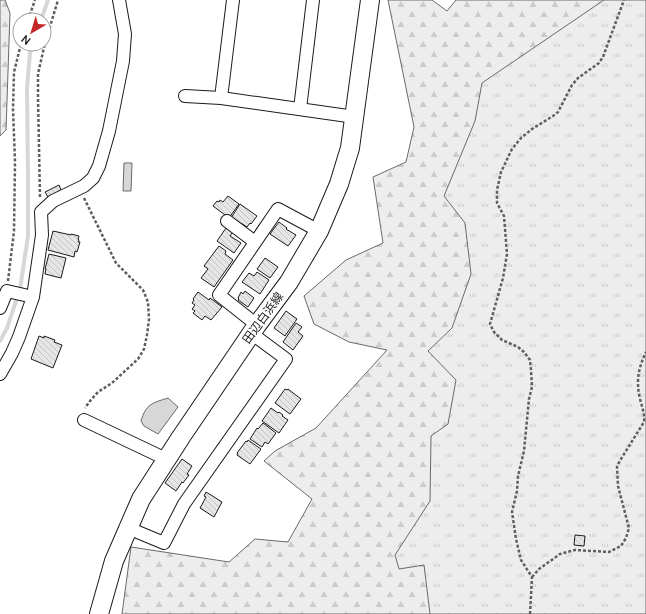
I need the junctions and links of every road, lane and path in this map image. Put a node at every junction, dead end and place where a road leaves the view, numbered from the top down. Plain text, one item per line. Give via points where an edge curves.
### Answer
1 (34, 0) edge
2 (58, 0) edge
3 (119, 0) edge
4 (234, 0) edge
5 (313, 0) edge
6 (370, 0) edge
7 (624, 0) edge
8 (30, 12) edge
9 (19, 52) edge
10 (185, 96) dead end
11 (221, 98) junction
12 (300, 109) junction
13 (355, 117) junction
14 (79, 188) junction
15 (41, 212) junction
16 (227, 221) dead end
17 (319, 231) junction
18 (255, 242) junction
19 (10, 292) junction
20 (29, 296) junction
21 (0, 308) edge
22 (254, 329) junction
23 (646, 352) edge
24 (0, 374) edge
25 (84, 420) joint
26 (166, 459) junction
27 (128, 528) junction
28 (532, 576) junction
29 (99, 614) edge
30 (530, 614) edge

1 - 8 path
2 - 15 path via 38,74
3 - 14 street via 125,34 123,61 109,131 93,178
4 - 11 street
5 - 12 street
6 - 13 main road, 田辺白浜線
7 - 28 path via 599,63 572,85 558,112 532,129 512,149 497,190 497,203 504,216 507,254 490,324 502,340 518,347 530,360 532,387 528,399 524,451 512,512 521,560
9 - 19 path via 14,72 14,231
10 - 11 street
11 - 12 street
12 - 13 street
13 - 17 main road, 田辺白浜線 via 344,170
14 - 15 street via 53,201
14 - 25 path via 116,263 143,290 148,302 149,319 144,349 138,359 90,401 84,411
15 - 20 street via 42,235
16 - 18 street
17 - 18 street via 278,209
17 - 22 main road, 田辺白浜線 via 289,282
18 - 22 street via 218,295
19 - 20 street
19 - 21 street
20 - 24 street via 19,337
22 - 26 main road, 田辺白浜線
22 - 27 street via 286,359 184,504 164,543
23 - 28 path via 638,379 644,422 617,466 618,486 629,528 626,538 621,546 609,552 574,550 560,554
25 - 26 street
26 - 27 main road, 田辺白浜線 via 141,499
27 - 29 main road, 田辺白浜線 via 114,561
28 - 30 path

